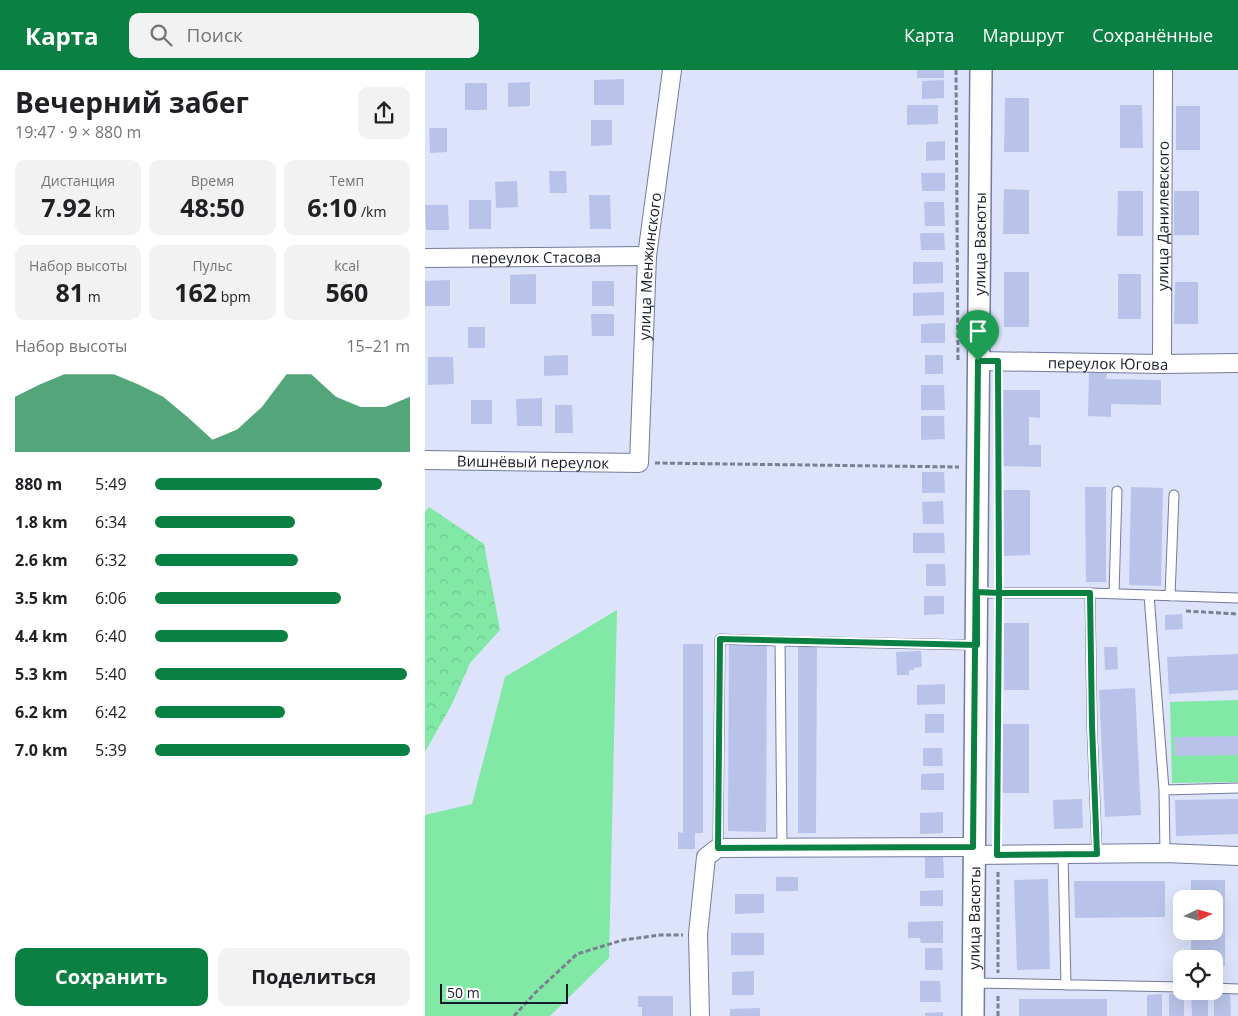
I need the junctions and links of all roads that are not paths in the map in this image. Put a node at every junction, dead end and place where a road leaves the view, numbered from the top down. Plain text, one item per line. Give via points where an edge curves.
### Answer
1 (672, 70) edge
2 (981, 70) edge
3 (1163, 70) edge
4 (647, 256) junction
5 (425, 258) edge
6 (978, 361) junction
7 (1238, 363) edge
8 (1162, 364) junction
9 (425, 460) edge
10 (639, 463) joint
11 (1117, 491) dead end
12 (1174, 495) dead end
13 (977, 592) junction
14 (1090, 593) junction
15 (1115, 594) junction
16 (1149, 595) junction
17 (1170, 596) junction
18 (1238, 598) edge
19 (780, 641) junction
20 (977, 645) junction
21 (1238, 788) edge
22 (1164, 790) junction
23 (782, 848) junction
24 (974, 851) junction
25 (712, 852) junction
26 (1165, 853) junction
27 (1097, 854) junction
28 (1063, 855) junction
29 (1238, 856) edge
30 (973, 983) junction
31 (1066, 985) junction
32 (1173, 988) edge
33 (1223, 988) edge
34 (1238, 989) edge
35 (700, 1016) edge
36 (973, 1016) edge

1 - 4 street, улица Менжинского
2 - 6 street, улица Васюты
3 - 8 street, улица Данилевского
4 - 5 street, переулок Стасова
4 - 10 street, улица Менжинского
6 - 8 street, переулок Югова
6 - 13 street, улица Васюты
7 - 8 street, переулок Югова
9 - 10 street, Вишнёвый переулок
11 - 15 lane
12 - 17 lane
13 - 14 lane
13 - 20 street, улица Васюты
14 - 15 lane
14 - 27 lane
15 - 16 lane
16 - 17 lane
16 - 22 lane
17 - 18 lane
19 - 20 lane
19 - 23 lane
19 - 25 lane via 720,639
20 - 24 street, улица Васюты
21 - 22 lane
22 - 26 lane
23 - 24 street
23 - 25 street
24 - 28 street via 997,855
24 - 30 street, улица Васюты
25 - 35 street via 698,934
26 - 27 street
26 - 29 street
27 - 28 street
28 - 31 lane
30 - 31 lane
30 - 36 street, улица Васюты
31 - 32 lane
33 - 34 lane

